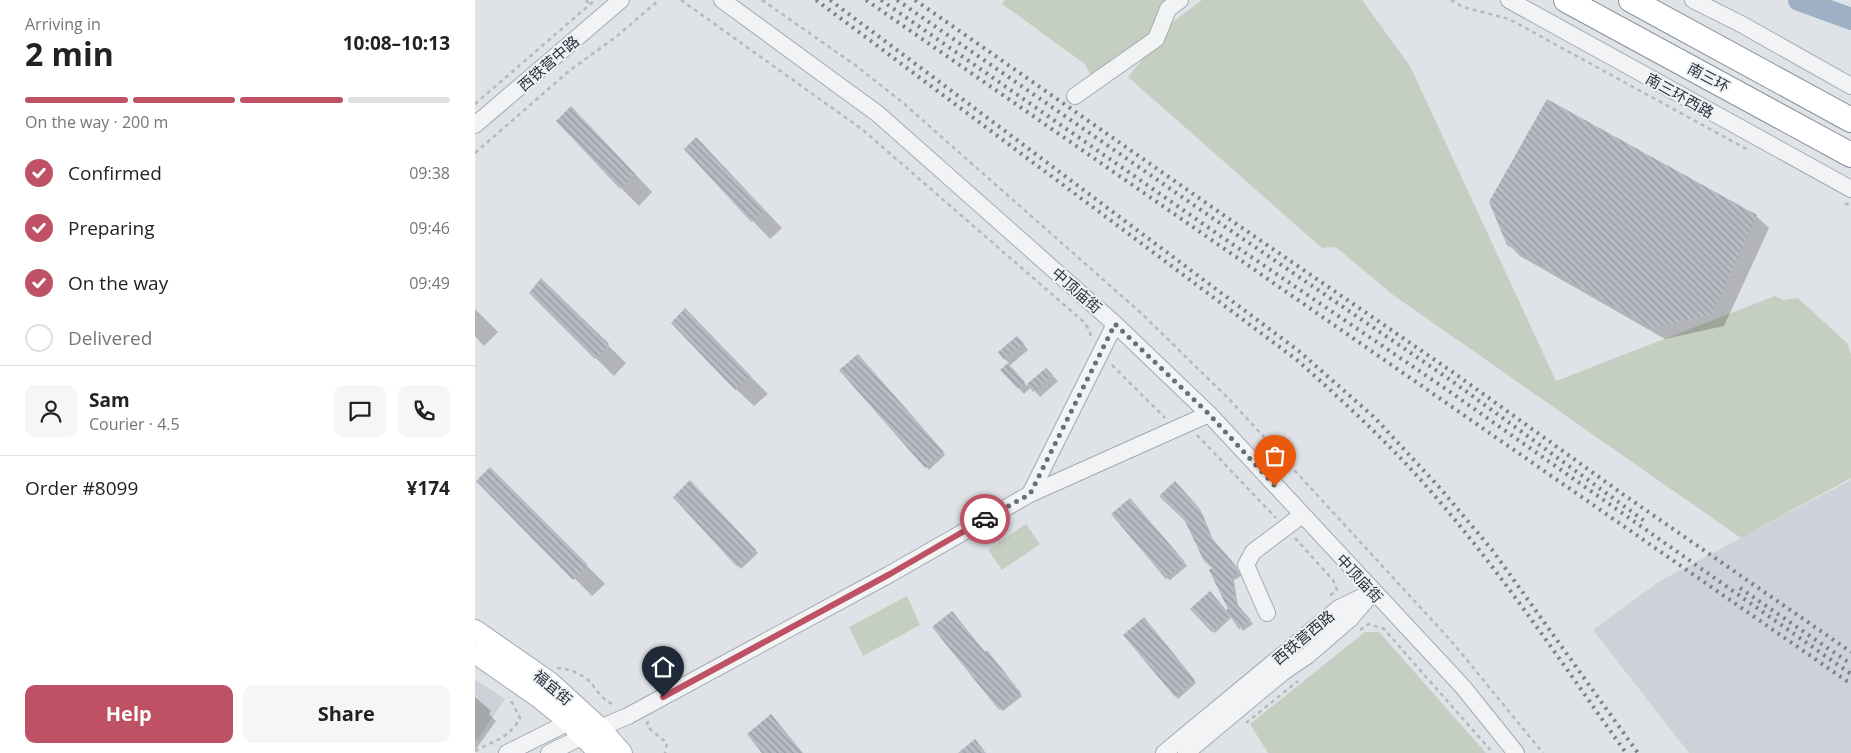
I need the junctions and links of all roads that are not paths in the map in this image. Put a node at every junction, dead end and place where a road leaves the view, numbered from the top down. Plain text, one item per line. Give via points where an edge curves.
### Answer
1 (621, 0) edge
2 (722, 0) edge
3 (1180, 0) edge
4 (1509, 0) edge
5 (1566, 0) edge
6 (1631, 0) edge
7 (1693, 0) edge
8 (1851, 86) edge
9 (1075, 96) dead end
10 (1851, 120) edge
11 (475, 125) edge
12 (1824, 140) junction
13 (1851, 155) edge
14 (1851, 171) edge
15 (1847, 195) edge
16 (1115, 324) junction
17 (1209, 414) junction
18 (1030, 494) junction
19 (1302, 515) junction
20 (1373, 592) junction
21 (1267, 613) dead end
22 (475, 630) edge
23 (475, 653) edge
24 (569, 722) junction
25 (591, 732) junction
26 (507, 753) edge
27 (549, 753) edge
28 (599, 753) edge
29 (622, 753) edge
30 (1164, 753) edge
31 (1187, 753) edge
32 (1516, 753) edge

1 - 11 street, 西铁营中路
2 - 16 street, 中顶庙街 via 878,114
3 - 9 street via 1168,9 1156,39
4 - 15 street, 南三环西路
5 - 12 highway, 南三环
6 - 10 highway, 南三环
7 - 8 street
12 - 13 highway, 南三环
12 - 14 highway
16 - 17 street, 中顶庙街
16 - 18 street
17 - 18 street
17 - 19 street, 中顶庙街
18 - 25 street via 846,598 628,716
19 - 20 street, 中顶庙街
19 - 21 street via 1253,552 1246,565
20 - 30 street, 西铁营西路 via 1339,608
20 - 31 street, 西铁营西路 via 1350,619
20 - 32 street, 中顶庙街 via 1463,687
22 - 25 main road, 福宜街 via 546,679
23 - 24 main road, 福宜街
24 - 25 main road, 福宜街
24 - 26 street
25 - 27 street
25 - 28 main road, 福宜街
25 - 29 main road, 福宜街

